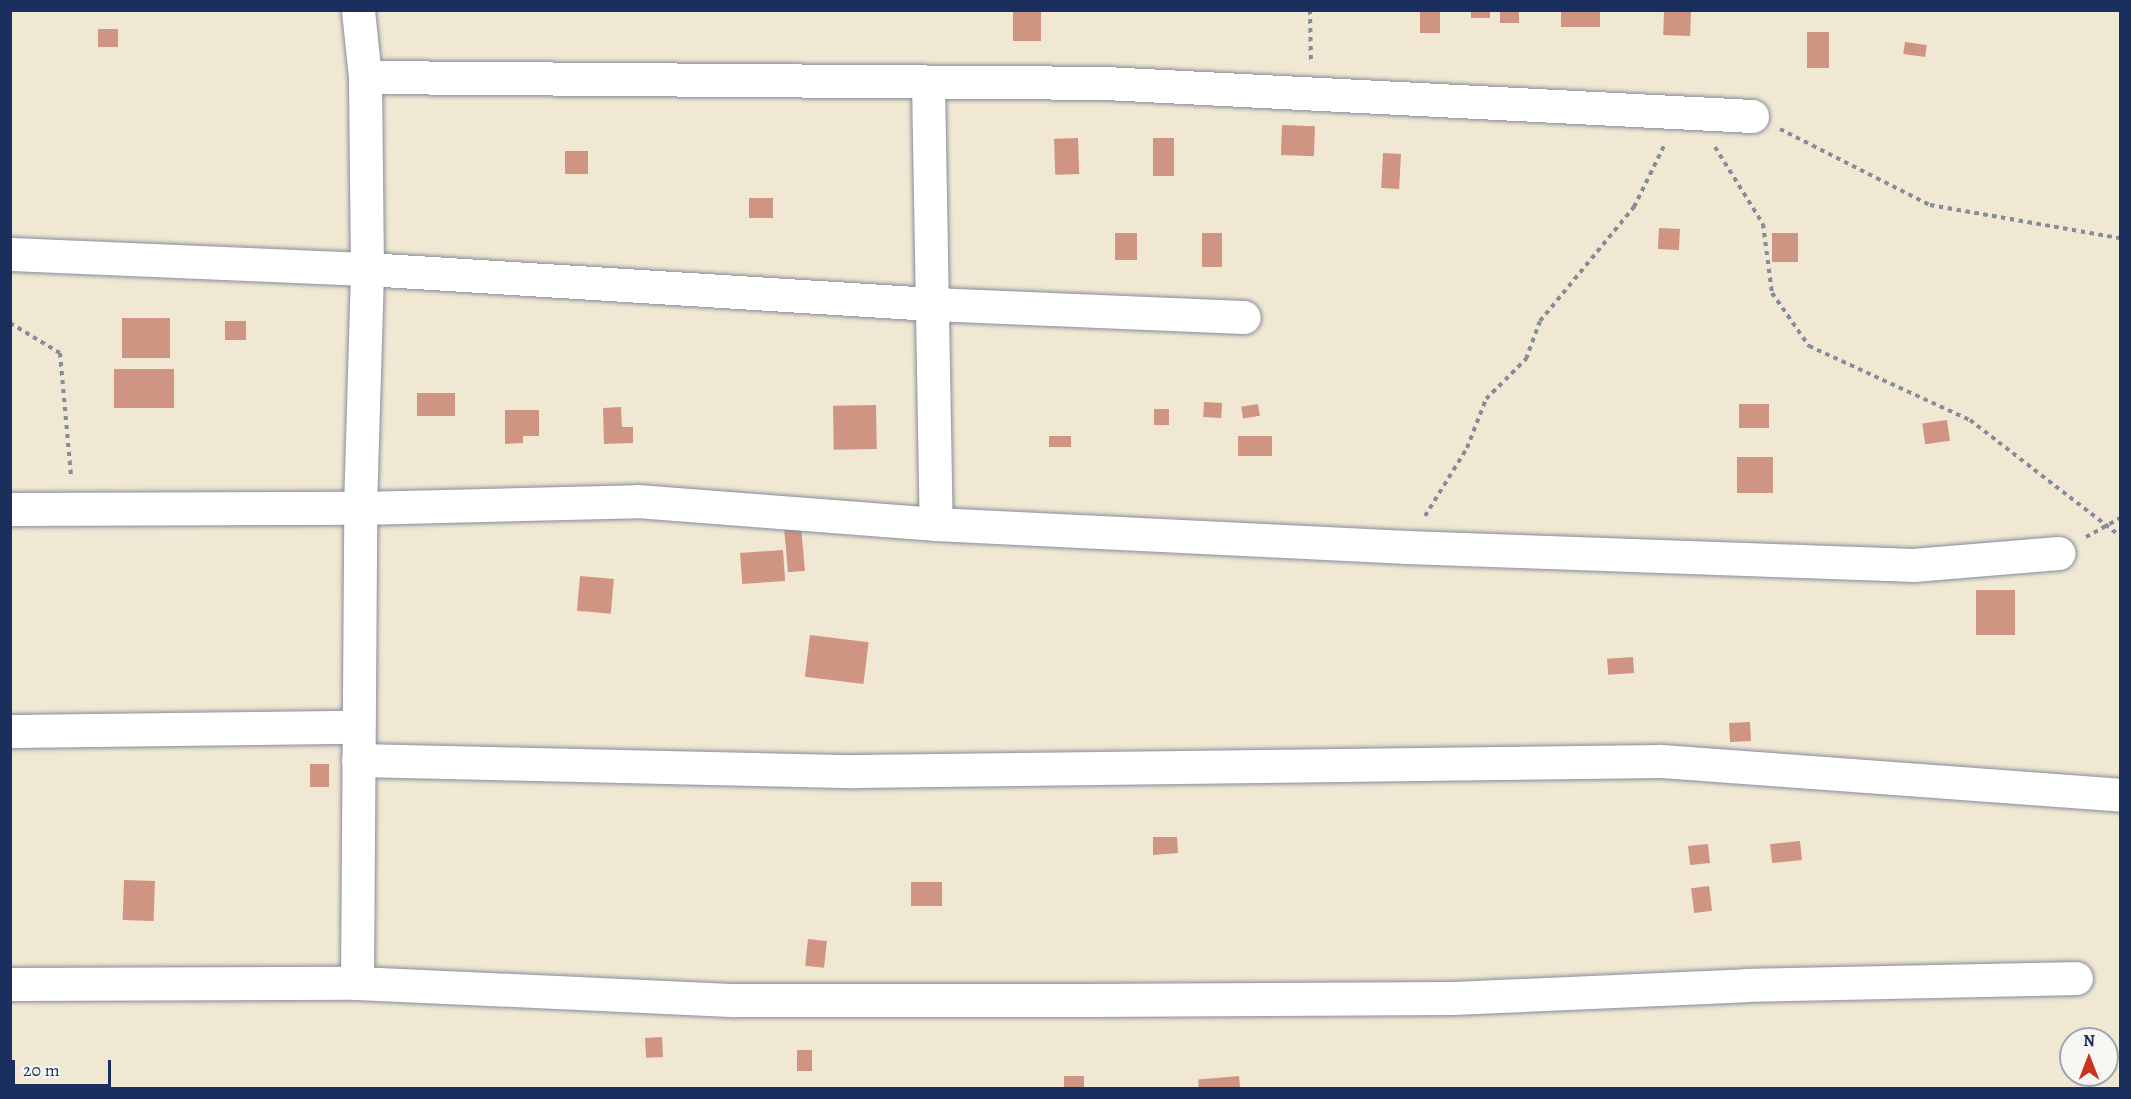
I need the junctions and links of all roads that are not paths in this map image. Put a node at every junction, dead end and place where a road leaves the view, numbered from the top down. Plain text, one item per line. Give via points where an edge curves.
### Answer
1 (358, 10) edge
2 (365, 77) junction
3 (928, 82) junction
4 (1752, 116) road end
5 (10, 254) edge
6 (367, 269) junction
7 (931, 304) junction
8 (1244, 317) dead end
9 (360, 508) junction
10 (10, 509) edge
11 (936, 524) junction
12 (2059, 553) dead end
13 (358, 727) junction
14 (10, 731) edge
15 (358, 760) junction
16 (2121, 795) edge
17 (2076, 978) dead end
18 (357, 983) junction
19 (10, 984) edge

1 - 2 street
2 - 3 street
2 - 6 street
3 - 4 street via 1106,83 1697,110
3 - 7 street
5 - 6 street
6 - 7 street
6 - 9 street
7 - 8 street
7 - 11 street
9 - 10 street
9 - 11 street via 637,501
9 - 13 street
11 - 12 street via 1406,547 1913,565
13 - 14 street
13 - 15 street
15 - 16 street via 856,771 1661,761
15 - 18 street
17 - 18 street via 1746,985 1453,998 1107,1000 736,1000
18 - 19 street

